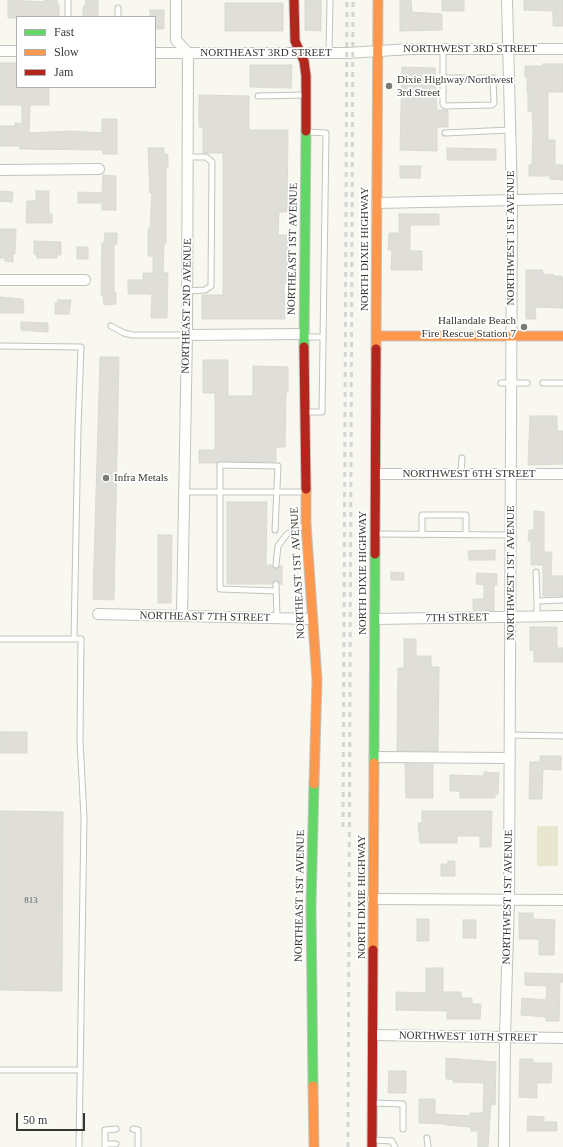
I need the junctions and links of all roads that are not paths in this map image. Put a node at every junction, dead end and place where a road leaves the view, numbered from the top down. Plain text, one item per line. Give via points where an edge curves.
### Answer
1 (68, 0) edge
2 (176, 0) edge
3 (294, 0) edge
4 (330, 0) edge
5 (378, 0) edge
6 (507, 0) edge
7 (118, 8) dead end
8 (68, 16) edge
9 (118, 16) edge
10 (507, 48) junction
11 (443, 49) junction
12 (563, 49) edge
13 (0, 51) edge
14 (378, 51) junction
15 (16, 52) edge
16 (300, 52) junction
17 (156, 53) edge
18 (188, 53) junction
19 (329, 53) junction
20 (443, 78) junction
21 (306, 95) junction
22 (258, 96) dead end
23 (510, 130) junction
24 (306, 132) junction
25 (445, 133) dead end
26 (188, 157) junction
27 (98, 169) dead end
28 (0, 170) edge
29 (563, 199) edge
30 (512, 200) junction
31 (377, 203) junction
32 (0, 280) edge
33 (85, 280) dead end
34 (187, 291) junction
35 (111, 326) dead end
36 (187, 335) junction
37 (304, 335) junction
38 (376, 336) junction
39 (511, 336) junction
40 (563, 336) edge
41 (323, 337) junction
42 (0, 346) edge
43 (506, 383) junction
44 (527, 383) dead end
45 (543, 383) dead end
46 (563, 383) edge
47 (305, 412) junction
48 (462, 458) dead end
49 (376, 474) junction
50 (462, 474) junction
51 (511, 474) junction
52 (563, 474) edge
53 (183, 492) junction
54 (220, 492) junction
55 (278, 492) junction
56 (306, 492) junction
57 (306, 524) junction
58 (275, 530) dead end
59 (376, 534) junction
60 (422, 535) junction
61 (466, 535) junction
62 (511, 535) junction
63 (276, 565) dead end
64 (536, 572) dead end
65 (276, 584) dead end
66 (276, 591) junction
67 (537, 600) junction
68 (563, 600) edge
69 (98, 614) dead end
70 (182, 616) junction
71 (563, 616) edge
72 (537, 617) junction
73 (277, 618) junction
74 (511, 618) junction
75 (312, 619) junction
76 (375, 619) junction
77 (0, 639) edge
78 (74, 639) junction
79 (510, 736) junction
80 (563, 736) edge
81 (374, 757) junction
82 (510, 758) junction
83 (374, 898) junction
84 (510, 899) junction
85 (563, 900) edge
86 (373, 1036) junction
87 (505, 1037) junction
88 (563, 1038) edge
89 (0, 1070) edge
90 (80, 1070) junction
91 (372, 1103) junction
92 (116, 1129) dead end
93 (403, 1129) dead end
94 (133, 1130) dead end
95 (427, 1138) dead end
96 (372, 1143) edge
97 (116, 1144) dead end
98 (105, 1145) edge
99 (136, 1145) edge
100 (79, 1147) edge
101 (314, 1147) edge
102 (396, 1147) edge
103 (428, 1147) edge
104 (504, 1147) edge

1 - 8 lane
2 - 18 street via 176,40
3 - 16 main road, NORTHEAST 1ST AVENUE via 295,41
4 - 19 lane
5 - 14 main road, NORTH DIXIE HIGHWAY
6 - 10 street, NORTHWEST 1ST AVENUE
7 - 9 lane
10 - 11 street, NORTHWEST 3RD STREET
10 - 12 street, NORTHWEST 3RD STREET
10 - 23 street, NORTHWEST 1ST AVENUE
11 - 14 street, NORTHWEST 3RD STREET
11 - 20 lane
13 - 15 street
14 - 19 street, NORTHEAST 3RD STREET
14 - 31 main road, NORTH DIXIE HIGHWAY
16 - 18 street, NORTHEAST 3RD STREET
16 - 19 street, NORTHEAST 3RD STREET
16 - 21 main road, NORTHEAST 1ST AVENUE via 306,76
17 - 18 street, NORTHEAST 3RD STREET
18 - 26 street, NORTHEAST 2ND AVENUE
20 - 20 lane via 445,106 494,103 493,78
21 - 22 lane
21 - 24 main road, NORTHEAST 1ST AVENUE
23 - 25 lane
23 - 30 street, NORTHWEST 1ST AVENUE
24 - 37 main road, NORTHEAST 1ST AVENUE
24 - 41 lane via 326,133
26 - 34 street, NORTHEAST 2ND AVENUE
26 - 34 lane via 206,157 212,162 212,232 211,286 205,290
27 - 28 street
29 - 30 street
30 - 31 street
30 - 39 street, NORTHWEST 1ST AVENUE
31 - 38 main road, NORTH DIXIE HIGHWAY
32 - 33 street
34 - 36 street, NORTHEAST 2ND AVENUE
35 - 36 lane via 132,335
36 - 37 street
36 - 53 street, NORTHEAST 2ND AVENUE
37 - 41 lane
37 - 47 main road, NORTHEAST 1ST AVENUE
38 - 39 main road
38 - 49 main road, NORTH DIXIE HIGHWAY
39 - 40 main road
39 - 43 street, NORTHWEST 1ST AVENUE
41 - 47 lane via 322,412
42 - 78 lane via 81,347
43 - 44 lane
43 - 51 street, NORTHWEST 1ST AVENUE
45 - 46 lane
47 - 56 main road, NORTHEAST 1ST AVENUE
48 - 50 lane
49 - 50 street, NORTHWEST 6TH STREET
49 - 59 main road, NORTH DIXIE HIGHWAY
50 - 51 street, NORTHWEST 6TH STREET
51 - 52 street, NORTHWEST 6TH STREET
51 - 62 street, NORTHWEST 1ST AVENUE
53 - 54 lane
53 - 70 street, NORTHEAST 2ND AVENUE
54 - 55 lane
54 - 55 lane via 220,465 278,466
54 - 66 lane via 220,590
55 - 56 lane
55 - 58 lane
56 - 57 main road, NORTHEAST 1ST AVENUE
57 - 63 lane via 287,534 282,540 278,546
57 - 75 main road, NORTHEAST 1ST AVENUE
59 - 60 lane
59 - 76 main road, NORTH DIXIE HIGHWAY
60 - 61 lane
60 - 61 lane via 422,515 466,515
61 - 62 lane
62 - 74 street, NORTHWEST 1ST AVENUE
64 - 67 lane
65 - 66 lane
66 - 73 lane
67 - 68 lane
67 - 72 lane
69 - 70 street, NORTHEAST 7TH STREET
70 - 73 street, NORTHEAST 7TH STREET
71 - 72 street, 7TH STREET
72 - 74 street, 7TH STREET
73 - 75 street, NORTHEAST 7TH STREET
74 - 76 street, 7TH STREET
74 - 79 street, NORTHWEST 1ST AVENUE
75 - 101 main road, NORTHEAST 1ST AVENUE via 317,680 311,906
76 - 81 main road, NORTH DIXIE HIGHWAY
77 - 78 lane
78 - 90 lane via 81,639 80,740 84,818
79 - 80 lane
79 - 82 street, NORTHWEST 1ST AVENUE
81 - 82 street
81 - 83 main road, NORTH DIXIE HIGHWAY
82 - 84 street, NORTHWEST 1ST AVENUE
83 - 84 street
83 - 86 main road, NORTH DIXIE HIGHWAY
84 - 85 street
84 - 87 street, NORTHWEST 1ST AVENUE
86 - 87 street, NORTHWEST 10TH STREET
86 - 91 main road, NORTH DIXIE HIGHWAY
87 - 88 street, NORTHWEST 10TH STREET
87 - 104 street, NORTHWEST 1ST AVENUE
89 - 90 lane
90 - 100 lane
91 - 93 lane via 403,1104
91 - 96 main road, NORTH DIXIE HIGHWAY
92 - 98 lane via 104,1130
94 - 99 lane via 138,1130
95 - 103 lane
96 - 102 lane via 392,1141
97 - 98 lane

